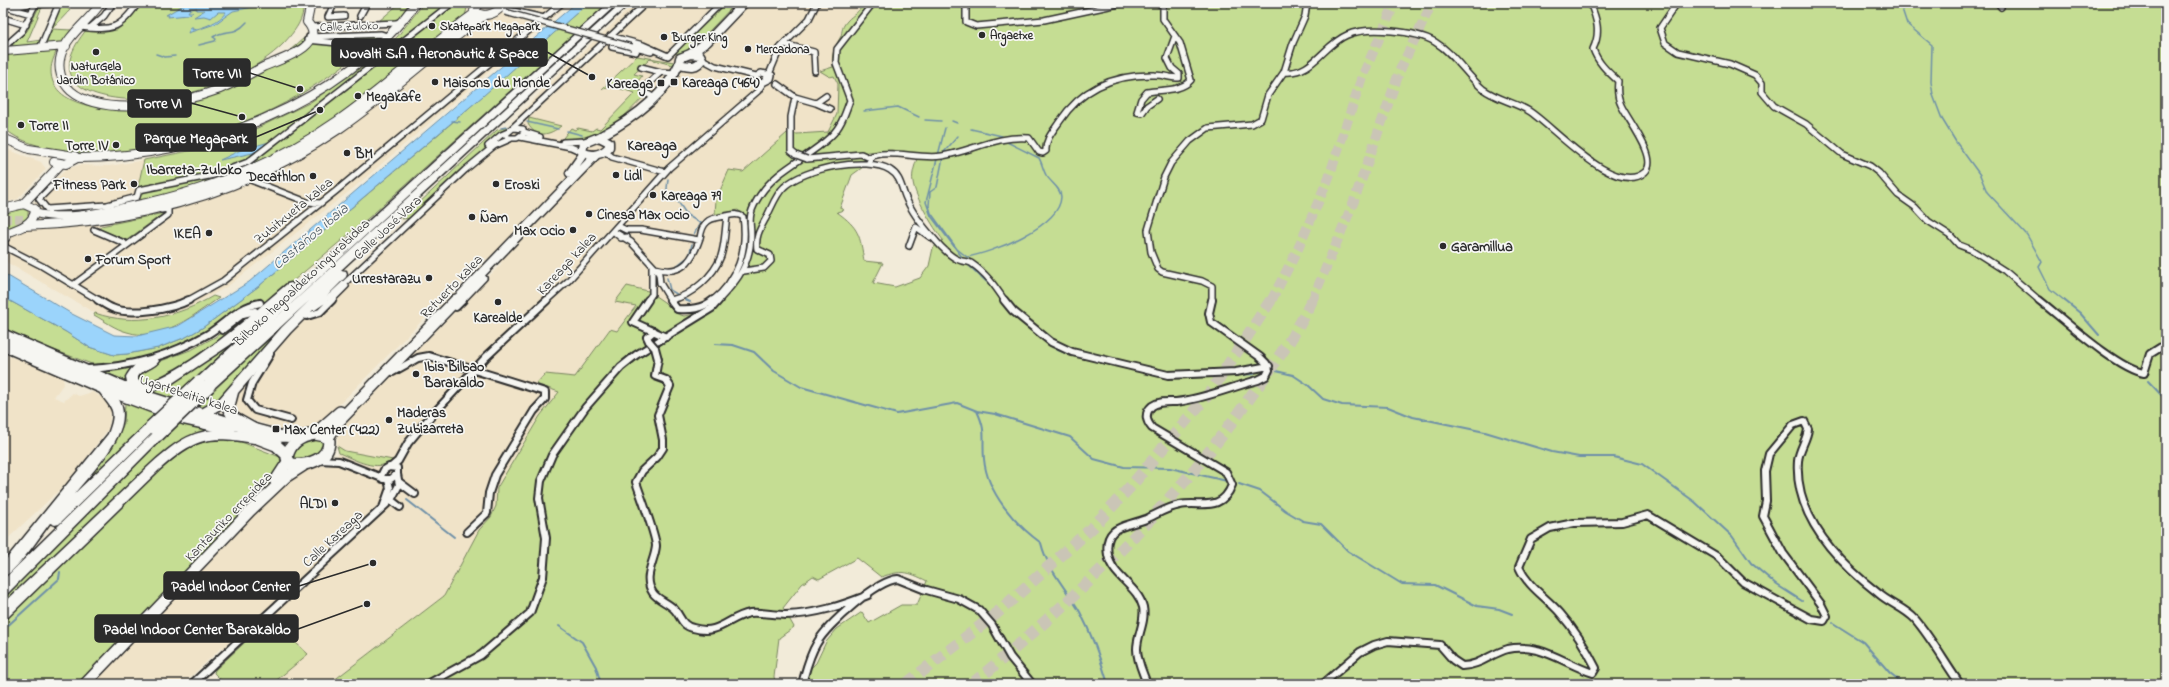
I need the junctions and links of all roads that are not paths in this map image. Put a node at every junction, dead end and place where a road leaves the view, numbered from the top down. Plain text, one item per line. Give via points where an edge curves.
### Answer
1 (6, 3) edge
2 (11, 3) edge
3 (50, 3) edge
4 (59, 3) edge
5 (101, 3) edge
6 (113, 3) edge
7 (138, 3) edge
8 (311, 3) edge
9 (356, 3) edge
10 (367, 3) edge
11 (416, 3) edge
12 (452, 3) edge
13 (480, 3) edge
14 (562, 3) edge
15 (614, 3) edge
16 (626, 3) edge
17 (646, 3) edge
18 (721, 3) edge
19 (744, 3) edge
20 (817, 3) edge
21 (873, 3) edge
22 (966, 3) edge
23 (1123, 3) edge
24 (1137, 3) edge
25 (1143, 3) edge
26 (1157, 3) edge
27 (1307, 3) edge
28 (1590, 3) edge
29 (1677, 3) edge
30 (35, 4) edge
31 (3, 6) edge
32 (501, 8) edge
33 (475, 13) junction
34 (31, 14) junction
35 (485, 15) junction
36 (344, 16) dead end
37 (360, 16) dead end
38 (3, 18) edge
39 (544, 18) junction
40 (404, 20) junction
41 (26, 24) junction
42 (81, 27) junction
43 (312, 27) junction
44 (89, 28) junction
45 (610, 36) junction
46 (1175, 36) junction
47 (308, 39) junction
48 (387, 39) junction
49 (707, 42) junction
50 (784, 44) junction
51 (67, 45) junction
52 (41, 46) junction
53 (369, 46) dead end
54 (612, 47) dead end
55 (632, 47) junction
56 (4, 49) edge
57 (660, 56) junction
58 (668, 57) junction
59 (702, 58) junction
60 (681, 60) junction
61 (715, 66) junction
62 (641, 67) dead end
63 (693, 67) junction
64 (815, 71) dead end
65 (661, 72) junction
66 (1284, 72) junction
67 (771, 75) junction
68 (673, 76) junction
69 (756, 76) junction
70 (763, 83) junction
71 (776, 84) junction
72 (826, 96) dead end
73 (653, 97) junction
74 (795, 97) junction
75 (1157, 99) dead end
76 (816, 104) junction
77 (830, 109) dead end
78 (531, 111) junction
79 (631, 119) junction
80 (509, 131) junction
81 (524, 131) junction
82 (520, 137) junction
83 (599, 137) junction
84 (3, 138) edge
85 (510, 139) junction
86 (587, 141) junction
87 (608, 148) junction
88 (583, 152) junction
89 (56, 155) junction
90 (596, 155) junction
91 (77, 158) junction
92 (869, 161) junction
93 (60, 165) junction
94 (465, 170) junction
95 (665, 172) junction
96 (248, 179) junction
97 (433, 182) junction
98 (51, 187) dead end
99 (402, 195) junction
100 (431, 202) junction
101 (321, 203) junction
102 (23, 204) junction
103 (3, 209) edge
104 (35, 213) junction
105 (727, 216) junction
106 (108, 220) junction
107 (620, 223) junction
108 (25, 226) junction
109 (94, 230) dead end
110 (631, 230) junction
111 (613, 231) junction
112 (7, 233) edge
113 (627, 237) junction
114 (699, 240) junction
115 (936, 242) junction
116 (124, 243) dead end
117 (753, 246) junction
118 (909, 246) dead end
119 (5, 247) edge
120 (652, 267) junction
121 (744, 271) junction
122 (673, 272) junction
123 (482, 277) junction
124 (660, 280) junction
125 (73, 285) junction
126 (671, 300) junction
127 (286, 330) junction
128 (654, 331) junction
129 (3, 335) edge
130 (666, 337) junction
131 (2166, 344) edge
132 (3, 345) edge
133 (153, 360) joint
134 (1269, 366) junction
135 (395, 369) junction
136 (84, 370) junction
137 (474, 370) junction
138 (204, 384) junction
139 (124, 386) junction
140 (372, 387) junction
141 (103, 388) junction
142 (144, 390) junction
143 (235, 390) junction
144 (174, 414) junction
145 (204, 414) junction
146 (291, 420) dead end
147 (154, 431) junction
148 (254, 434) junction
149 (315, 434) junction
150 (303, 437) junction
151 (328, 438) junction
152 (327, 452) junction
153 (287, 458) junction
154 (319, 460) junction
155 (339, 462) junction
156 (302, 466) junction
157 (388, 469) junction
158 (368, 472) junction
159 (397, 474) junction
160 (387, 482) junction
161 (399, 482) junction
162 (415, 494) dead end
163 (391, 500) junction
164 (384, 507) junction
165 (400, 507) dead end
166 (250, 511) junction
167 (467, 532) dead end
168 (13, 561) junction
169 (3, 571) edge
170 (3, 590) edge
171 (868, 594) junction
172 (3, 612) edge
173 (85, 684) edge
174 (192, 684) edge
175 (428, 684) edge
176 (802, 684) edge
177 (1032, 684) edge
178 (1147, 684) edge
179 (1323, 684) edge
180 (1960, 684) edge

1 - 31 street
2 - 30 street via 20,6
3 - 30 street
4 - 52 street
5 - 42 street
6 - 44 street
7 - 44 street via 121,24 113,29
8 - 43 street via 307,22
9 - 36 street via 334,4 328,17
10 - 37 street
11 - 40 street
12 - 98 street via 248,162 214,174 139,190 137,197 132,200 96,206 47,209 39,199
13 - 33 street via 475,8
14 - 39 street, Zubitxueta kalea
15 - 99 highway, Bilboko hegoaldeko ingurabidea
16 - 97 highway, Bilboko hegoaldeko ingurabidea
17 - 45 street
18 - 58 street
19 - 49 main road
20 - 50 street, Kareaga kalea via 809,19
21 - 117 street via 837,49 836,63 850,100 843,120 830,137 766,186 751,208 749,217
22 - 23 street via 966,22 976,26 1033,21
24 - 25 street
26 - 46 street via 1163,6 1163,19
27 - 66 street via 1305,16
28 - 66 street via 1597,18 1598,39 1594,49 1595,55 1603,68 1618,80 1616,92 1619,102 1648,152 1649,163 1646,171 1640,176 1624,178 1579,154 1547,124 1517,104 1495,97 1484,89 1436,42 1422,36 1396,32 1355,33 1332,44 1311,64 1294,72
29 - 131 street via 1660,28 1665,44 1678,52 1728,63 1756,74 1762,80 1762,92 1774,106 1806,124 1842,154 1870,166 1928,221 1959,245 1972,250 2005,271 2091,342 2128,368 2144,372 2150,351
30 - 34 street
31 - 34 street
32 - 35 street
32 - 39 street
32 - 55 street, bridge
33 - 35 street
33 - 104 street via 339,120 301,145 260,166 198,189 145,204 81,214
34 - 41 street
35 - 96 street via 339,130 297,155
38 - 41 street
39 - 101 street, Zubitxueta kalea
40 - 43 street, Calle Zuloko via 395,23
40 - 48 street
41 - 56 street
42 - 44 street
42 - 51 street
43 - 47 street
45 - 58 street via 643,45
45 - 78 street
46 - 75 street via 1180,42 1191,80 1187,85 1178,88 1147,92 1141,99 1137,112 1142,113
46 - 92 street via 1167,58 1179,74 1179,78 1155,75 1123,76 1093,87 1068,107 1046,142 1046,151 1043,153 1039,152 1029,138 1016,136 944,156 884,152
47 - 48 street, Calle Zuloko via 381,34
47 - 51 street via 296,54 219,88 175,101 142,105 98,102 78,96 70,90 61,78 59,65
47 - 53 street
48 - 91 street via 358,64 306,97 246,127 214,138 142,155
49 - 59 main road
49 - 60 main road
50 - 64 street via 814,52
50 - 67 street, Kareaga kalea
51 - 52 street
51 - 56 street
52 - 56 street
54 - 57 street
55 - 57 street
55 - 58 street
57 - 58 street
58 - 60 street
59 - 60 main road
59 - 61 street
59 - 63 main road via 700,63
60 - 63 main road
60 - 68 main road
61 - 63 street
61 - 69 street
62 - 65 street
63 - 68 main road
65 - 68 street
65 - 73 street via 643,89
66 - 134 street via 1268,95 1259,122 1208,128 1190,141 1176,156 1164,177 1147,234 1158,269 1212,286 1214,293 1209,315 1211,322 1257,354
67 - 69 street via 761,73
67 - 70 street, Kareaga kalea
67 - 71 street
68 - 73 main road
69 - 70 street via 756,80
70 - 71 street
70 - 95 street, Kareaga kalea via 736,112
71 - 74 street
72 - 76 street
73 - 79 main road
74 - 76 street
74 - 92 street, bridge via 792,105 791,151 807,159 861,154
76 - 77 street
78 - 80 street
78 - 81 street via 524,120
79 - 83 main road
79 - 87 main road
80 - 81 street via 519,128
80 - 85 street via 506,135
80 - 94 street via 493,142
81 - 82 street
81 - 86 street via 559,142
82 - 85 street
82 - 88 street via 571,147
83 - 86 main road
83 - 87 main road via 607,139
84 - 89 street via 19,146
85 - 94 street via 494,146
86 - 88 main road, Retuerto kalea via 582,146
87 - 90 main road
87 - 95 street via 612,158
88 - 90 main road
88 - 149 main road, Retuerto kalea via 562,183 337,416
89 - 91 street
89 - 93 street via 54,161
90 - 123 main road, Retuerto kalea
91 - 93 street
92 - 115 street via 887,168 901,182 909,202
92 - 117 street via 807,173 783,187
93 - 102 street
94 - 100 street
95 - 107 street, Kareaga kalea
96 - 101 street via 307,202
96 - 106 street via 161,208
97 - 127 highway
97 - 138 highway, Bilboko hegoaldeko ingurabidea
99 - 138 highway, Bilboko hegoaldeko ingurabidea
99 - 142 highway via 226,342 167,381
100 - 100 street, Calle José Vara via 321,304 311,311 321,308 354,279 411,225
101 - 125 street, Zubitxueta kalea via 224,281 182,304 147,312 122,311 113,309
102 - 103 street
102 - 104 street via 33,207
104 - 108 street
105 - 114 street via 711,219 706,223
105 - 126 street via 719,264 686,296
105 - 126 street via 739,214 744,217 743,252 738,270 727,286 698,310 677,310
106 - 108 street
106 - 125 street via 170,210 167,216
107 - 110 street via 623,230
107 - 111 street, Kareaga kalea
108 - 112 street
109 - 116 street
110 - 113 street
110 - 114 street
111 - 113 street via 622,238
111 - 137 street, Kareaga kalea via 568,281
112 - 119 street, Zubitxueta kalea
113 - 120 street
114 - 122 street via 688,263
115 - 118 street via 916,227
115 - 134 street via 958,260 969,262 995,284 1013,311 1051,342 1072,352 1168,375 1236,372
117 - 121 street
117 - 121 street via 770,254 771,261 764,268
119 - 125 street, Zubitxueta kalea
120 - 122 street
120 - 124 street via 659,274
120 - 128 street via 652,294 633,322
121 - 130 street via 733,288 712,308
122 - 124 street
123 - 135 street
123 - 140 main road, Retuerto kalea
124 - 126 street
127 - 143 highway
127 - 146 street via 252,383 247,400 255,410
128 - 130 street
128 - 171 street, bridge via 647,337 659,353 655,376 666,380 670,386 658,416 663,448 658,457 642,468 636,482 656,545 649,572 653,593 675,610 683,623 701,630 721,628 742,615 752,613 790,615 840,607
129 - 136 main road, Ugartebeitia kalea
130 - 175 street via 636,355 608,380 552,455 541,481 539,498 546,538 543,577 530,613 481,654
132 - 141 main road, Ugartebeitia kalea
133 - 136 street via 195,345 258,307 248,305 210,333 186,345 115,369
133 - 142 highway via 141,366 132,376 135,385
134 - 178 street via 1269,373 1258,380 1187,400 1156,404 1147,413 1147,421 1152,428 1226,472 1232,485 1229,492 1214,503 1174,507 1148,519 1121,526 1111,535 1108,548 1110,563 1116,574 1138,597 1143,608 1144,621 1137,657
135 - 137 street via 418,358 429,356
135 - 140 street
136 - 139 main road, Ugartebeitia kalea
137 - 157 street, Kareaga kalea via 408,443 398,461
137 - 167 street via 541,390 546,395 495,475 489,493 487,513
138 - 147 highway, Bilboko hegoaldeko ingurabidea, bridge
139 - 142 highway
139 - 145 main road, Ugartebeitia kalea via 141,395
140 - 151 main road, Retuerto kalea via 337,423
141 - 144 main road, Ugartebeitia kalea
141 - 168 highway via 115,400 119,410 119,422 113,436
143 - 145 highway via 223,402
143 - 148 highway via 229,402 229,412
144 - 145 highway via 194,417
144 - 148 main road, Ugartebeitia kalea via 196,422
145 - 148 main road, Ugartebeitia kalea
147 - 168 highway, Bilboko hegoaldeko ingurabidea
147 - 170 highway, Bilboko hegoaldeko ingurabidea
148 - 150 main road, Ugartebeitia kalea
148 - 153 main road, Ugartebeitia kalea via 276,445
148 - 172 highway via 218,432 197,437 179,446
149 - 150 main road
149 - 151 main road
150 - 153 main road via 290,447
151 - 152 main road via 330,442
152 - 154 main road
152 - 155 street
153 - 156 main road via 292,464
153 - 166 street via 279,476
154 - 155 street
154 - 156 main road
155 - 158 street
156 - 166 street, Kantauriko errepidea via 286,476
157 - 158 street
157 - 159 street via 396,468
157 - 160 street, Calle Kareaga
158 - 160 street
159 - 160 street
159 - 161 street
160 - 161 street
160 - 163 street via 392,490
160 - 164 street, Calle Kareaga
161 - 162 street
161 - 163 street, Calle Kareaga
163 - 164 street, Calle Kareaga
163 - 165 street
164 - 174 street, Calle Kareaga
166 - 173 street, Kantauriko errepidea
168 - 169 highway, Bilboko hegoaldeko ingurabidea
171 - 176 street via 824,631 810,654
171 - 177 street via 894,579 902,579 923,589 952,595 964,601 984,615 1006,652
179 - 180 street via 1360,652 1388,640 1440,645 1460,665 1466,666 1502,650 1544,650 1593,673 1596,668 1575,633 1561,614 1529,582 1519,566 1530,540 1540,531 1552,526 1626,522 1642,514 1648,515 1718,557 1743,582 1810,618 1824,621 1827,616 1821,604 1783,553 1763,516 1768,457 1792,425 1801,421 1808,429 1799,456 1799,474 1802,492 1817,531 1834,552 1886,599 1906,610 1915,619

